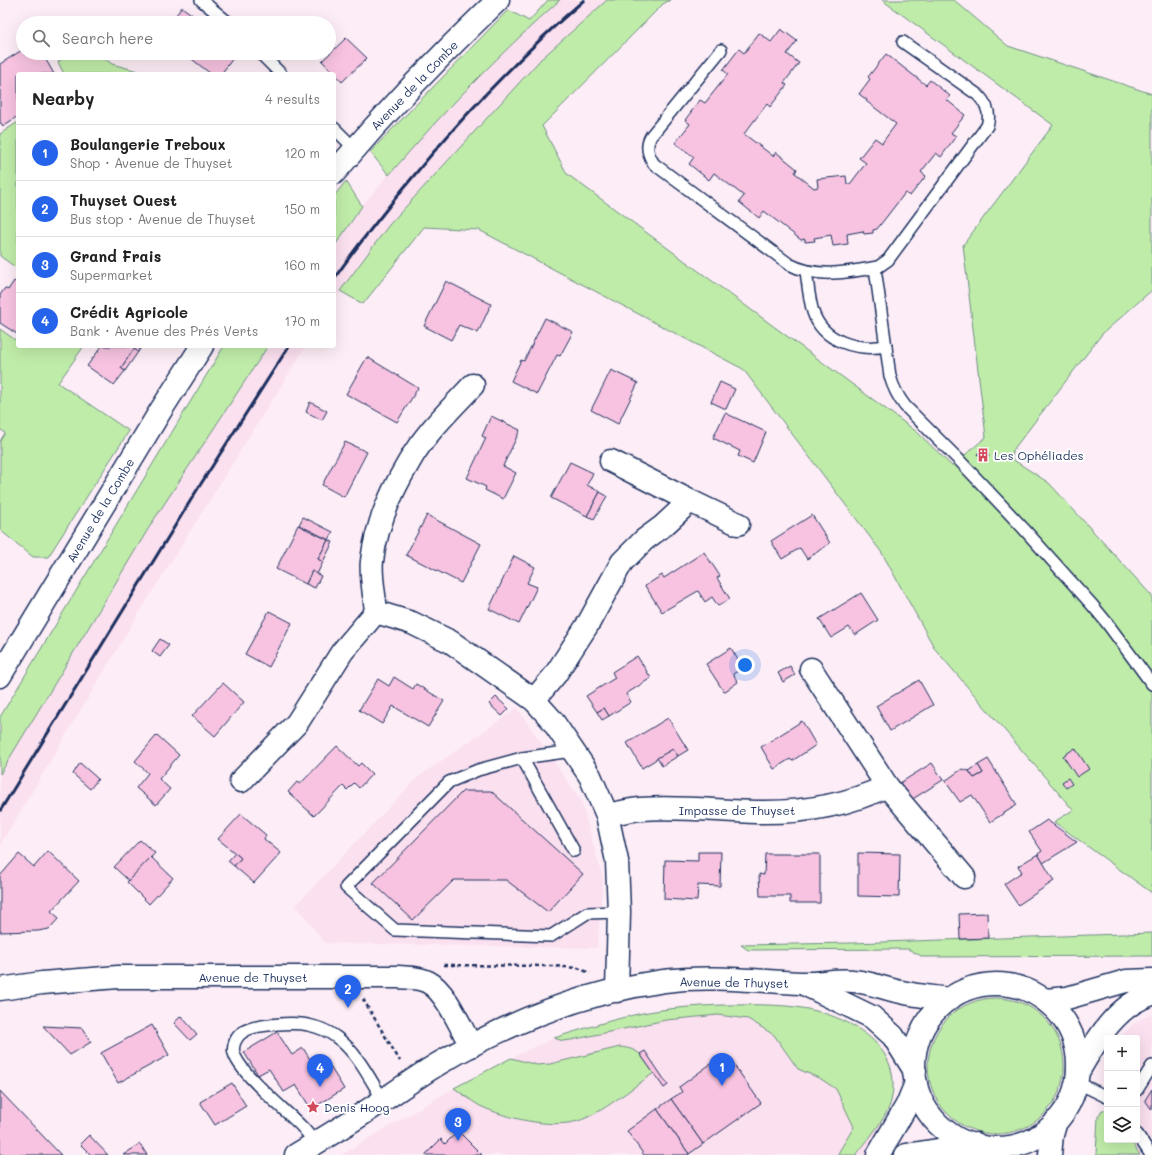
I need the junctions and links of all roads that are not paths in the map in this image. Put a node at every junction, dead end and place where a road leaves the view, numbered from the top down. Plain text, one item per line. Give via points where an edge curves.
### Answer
1 (201, 0) edge
2 (498, 0) edge
3 (220, 16) edge
4 (903, 42) dead end
5 (721, 50) dead end
6 (267, 60) edge
7 (279, 72) edge
8 (336, 130) edge
9 (355, 149) junction
10 (336, 171) edge
11 (875, 268) junction
12 (806, 272) junction
13 (886, 346) junction
14 (201, 348) edge
15 (473, 385) dead end
16 (611, 461) dead end
17 (690, 501) junction
18 (738, 524) dead end
19 (376, 612) junction
20 (810, 669) dead end
21 (0, 676) edge
22 (1152, 684) edge
23 (534, 700) junction
24 (572, 750) junction
25 (522, 758) junction
26 (242, 781) dead end
27 (887, 786) junction
28 (607, 815) junction
29 (574, 850) dead end
30 (964, 876) dead end
31 (619, 912) junction
32 (1152, 980) edge
33 (803, 983) junction
34 (0, 989) edge
35 (617, 991) junction
36 (1152, 994) edge
37 (950, 998) junction
38 (1045, 1000) junction
39 (471, 1046) junction
40 (1152, 1066) edge
41 (916, 1077) junction
42 (1077, 1077) junction
43 (1140, 1085) edge
44 (1104, 1095) edge
45 (383, 1100) junction
46 (1056, 1122) junction
47 (1140, 1138) edge
48 (315, 1143) junction
49 (981, 1148) edge
50 (296, 1155) edge
51 (878, 1155) edge
52 (906, 1155) edge
53 (1050, 1155) edge
54 (1151, 1155) edge

1 - 3 lane
2 - 9 street, Avenue de la Combe via 421,76
4 - 11 lane via 978,95 986,105 989,122 892,254
5 - 12 lane via 651,136 648,145 649,155 654,164 782,259
6 - 7 lane
8 - 9 lane
9 - 10 street, Avenue de la Combe
11 - 12 lane via 827,274
11 - 13 lane
12 - 13 lane via 813,312 818,323 833,338 850,345 869,348
13 - 22 lane via 892,384 905,406 992,495 1093,606
14 - 21 street, Avenue de la Combe
15 - 19 street via 430,432 413,455 391,495 379,525 371,562
16 - 17 street
17 - 18 street
17 - 23 street via 622,562 588,624 555,675
19 - 23 street via 412,623 451,642
19 - 26 street via 342,652 297,723
20 - 27 street
23 - 24 street via 552,720
24 - 25 lane
24 - 28 street via 590,776
25 - 29 lane
25 - 31 lane via 478,770 449,782 346,887 395,930 551,936 587,913
27 - 28 street, Impasse de Thuyset via 866,796 831,806 792,812 640,809
27 - 30 street
28 - 31 street via 616,861
31 - 35 street
32 - 38 street via 1126,981 1067,998
33 - 35 street, Avenue de Thuyset via 689,979
33 - 37 street, Avenue de Thuyset via 852,980 902,992
33 - 41 street, Avenue de Thuyset via 872,1017 894,1036
34 - 39 street, Avenue de Thuyset via 118,977 420,979 441,992
35 - 39 street, Avenue de Thuyset via 535,1016
36 - 42 street via 1137,1000 1118,1014 1093,1046
37 - 38 street via 973,988 998,984 1022,988
37 - 41 street via 934,1012 923,1030 916,1050
38 - 42 street via 1060,1014 1070,1032 1077,1051
39 - 45 street, Avenue de Thuyset
40 - 43 lane
41 - 49 street via 919,1093 928,1111 941,1126
41 - 51 street via 907,1105
42 - 44 lane
42 - 46 street via 1071,1099
45 - 48 street, Avenue de Thuyset
45 - 48 lane via 348,1048 323,1030 293,1023 243,1032 234,1045 234,1053 238,1060 257,1083 302,1126
46 - 49 street via 1040,1135 1020,1144
46 - 53 street
47 - 54 lane
48 - 50 street, Avenue de Thuyset
49 - 52 street

